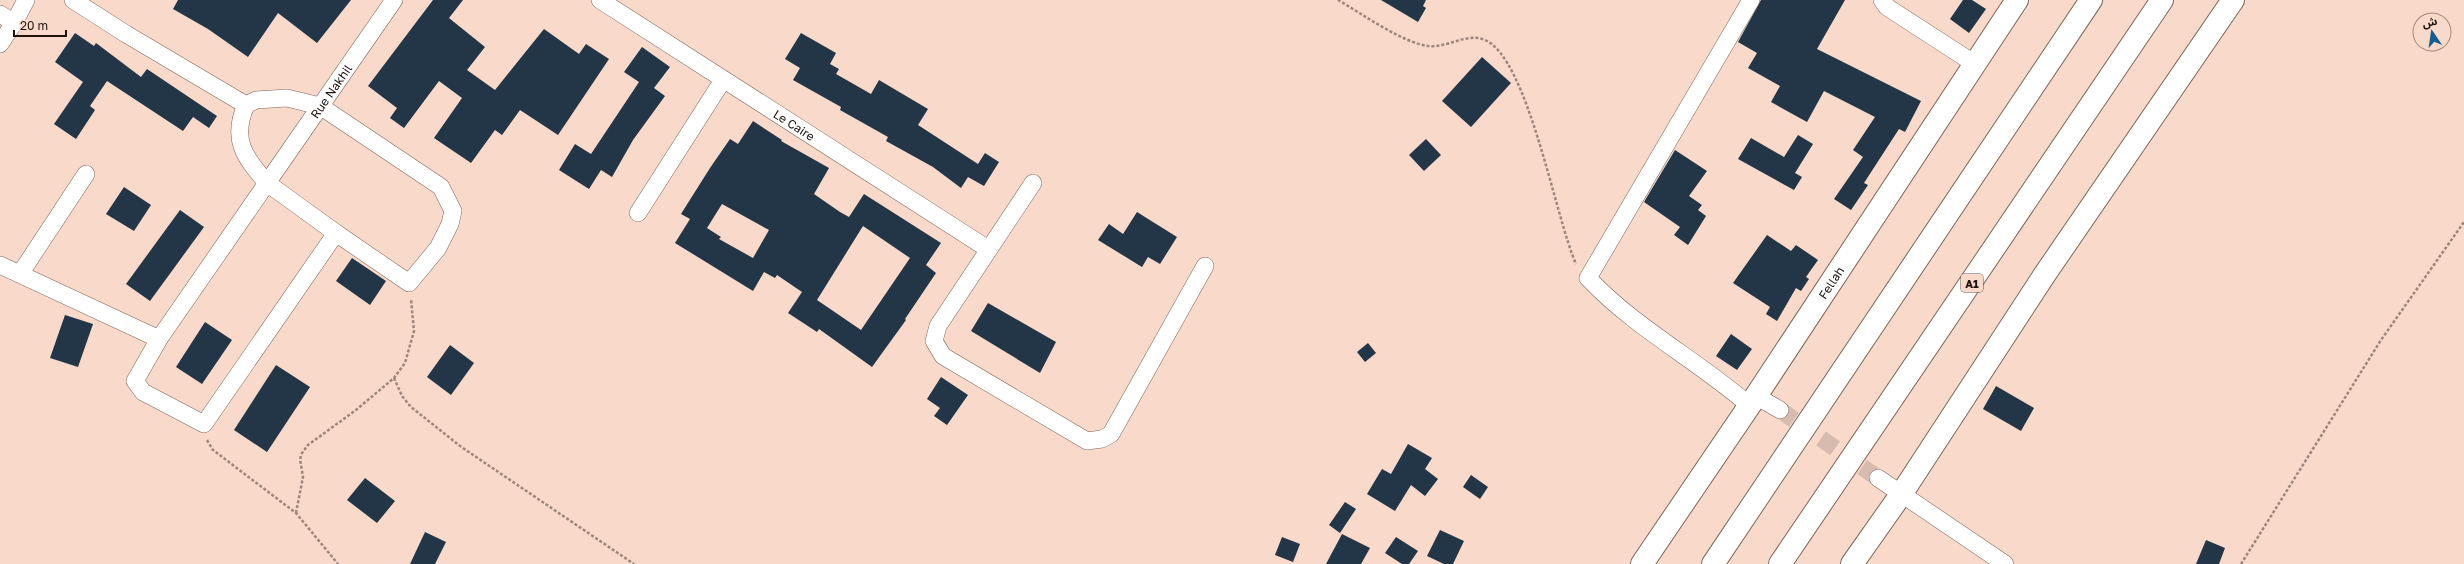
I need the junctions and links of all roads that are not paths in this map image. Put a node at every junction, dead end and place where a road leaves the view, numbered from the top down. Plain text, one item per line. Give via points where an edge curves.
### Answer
1 (26, 0) edge
2 (73, 0) edge
3 (394, 0) edge
4 (600, 0) edge
5 (1751, 0) edge
6 (1882, 0) edge
7 (2017, 0) edge
8 (2092, 0) edge
9 (2162, 0) edge
10 (2233, 0) edge
11 (0, 14) edge
12 (14, 23) junction
13 (0, 44) edge
14 (1975, 64) junction
15 (723, 80) junction
16 (246, 105) junction
17 (320, 106) junction
18 (86, 174) dead end
19 (267, 182) junction
20 (1033, 183) dead end
21 (638, 213) dead end
22 (336, 233) junction
23 (988, 249) junction
24 (0, 265) edge
25 (1205, 266) dead end
26 (20, 274) junction
27 (159, 339) junction
28 (1753, 400) junction
29 (1780, 410) tunnel mouth
30 (1878, 478) tunnel mouth
31 (1902, 494) junction
32 (1642, 564) edge
33 (1713, 564) edge
34 (1780, 564) edge
35 (1852, 564) edge
36 (2005, 564) edge

1 - 12 street
2 - 16 street
3 - 17 street, Rue Nakhil
4 - 15 street, Le Caire
5 - 28 street via 1588,278 1623,311
6 - 14 street via 1887,7
7 - 14 main road, Fellah
8 - 33 main road
9 - 34 main road, A1
10 - 31 main road via 2045,274
11 - 12 street
12 - 13 street
14 - 28 main road, Fellah
15 - 21 street
15 - 23 street, Le Caire
16 - 17 street via 256,100 287,98
16 - 19 street via 240,121 240,138 244,152
17 - 19 street, Rue Nakhil
17 - 22 street via 441,187 452,211 450,224 438,248 409,283
18 - 26 street
19 - 22 street
19 - 27 street, Rue Nakhil
20 - 23 street
22 - 27 street, Rue Nakhil via 204,424 143,392 136,385 137,374
23 - 25 street via 938,326 934,341 936,348 943,356 1087,440 1102,439 1111,434
24 - 26 street
26 - 27 street
28 - 29 street
28 - 32 main road, Fellah
30 - 31 street
31 - 35 main road
31 - 36 street

